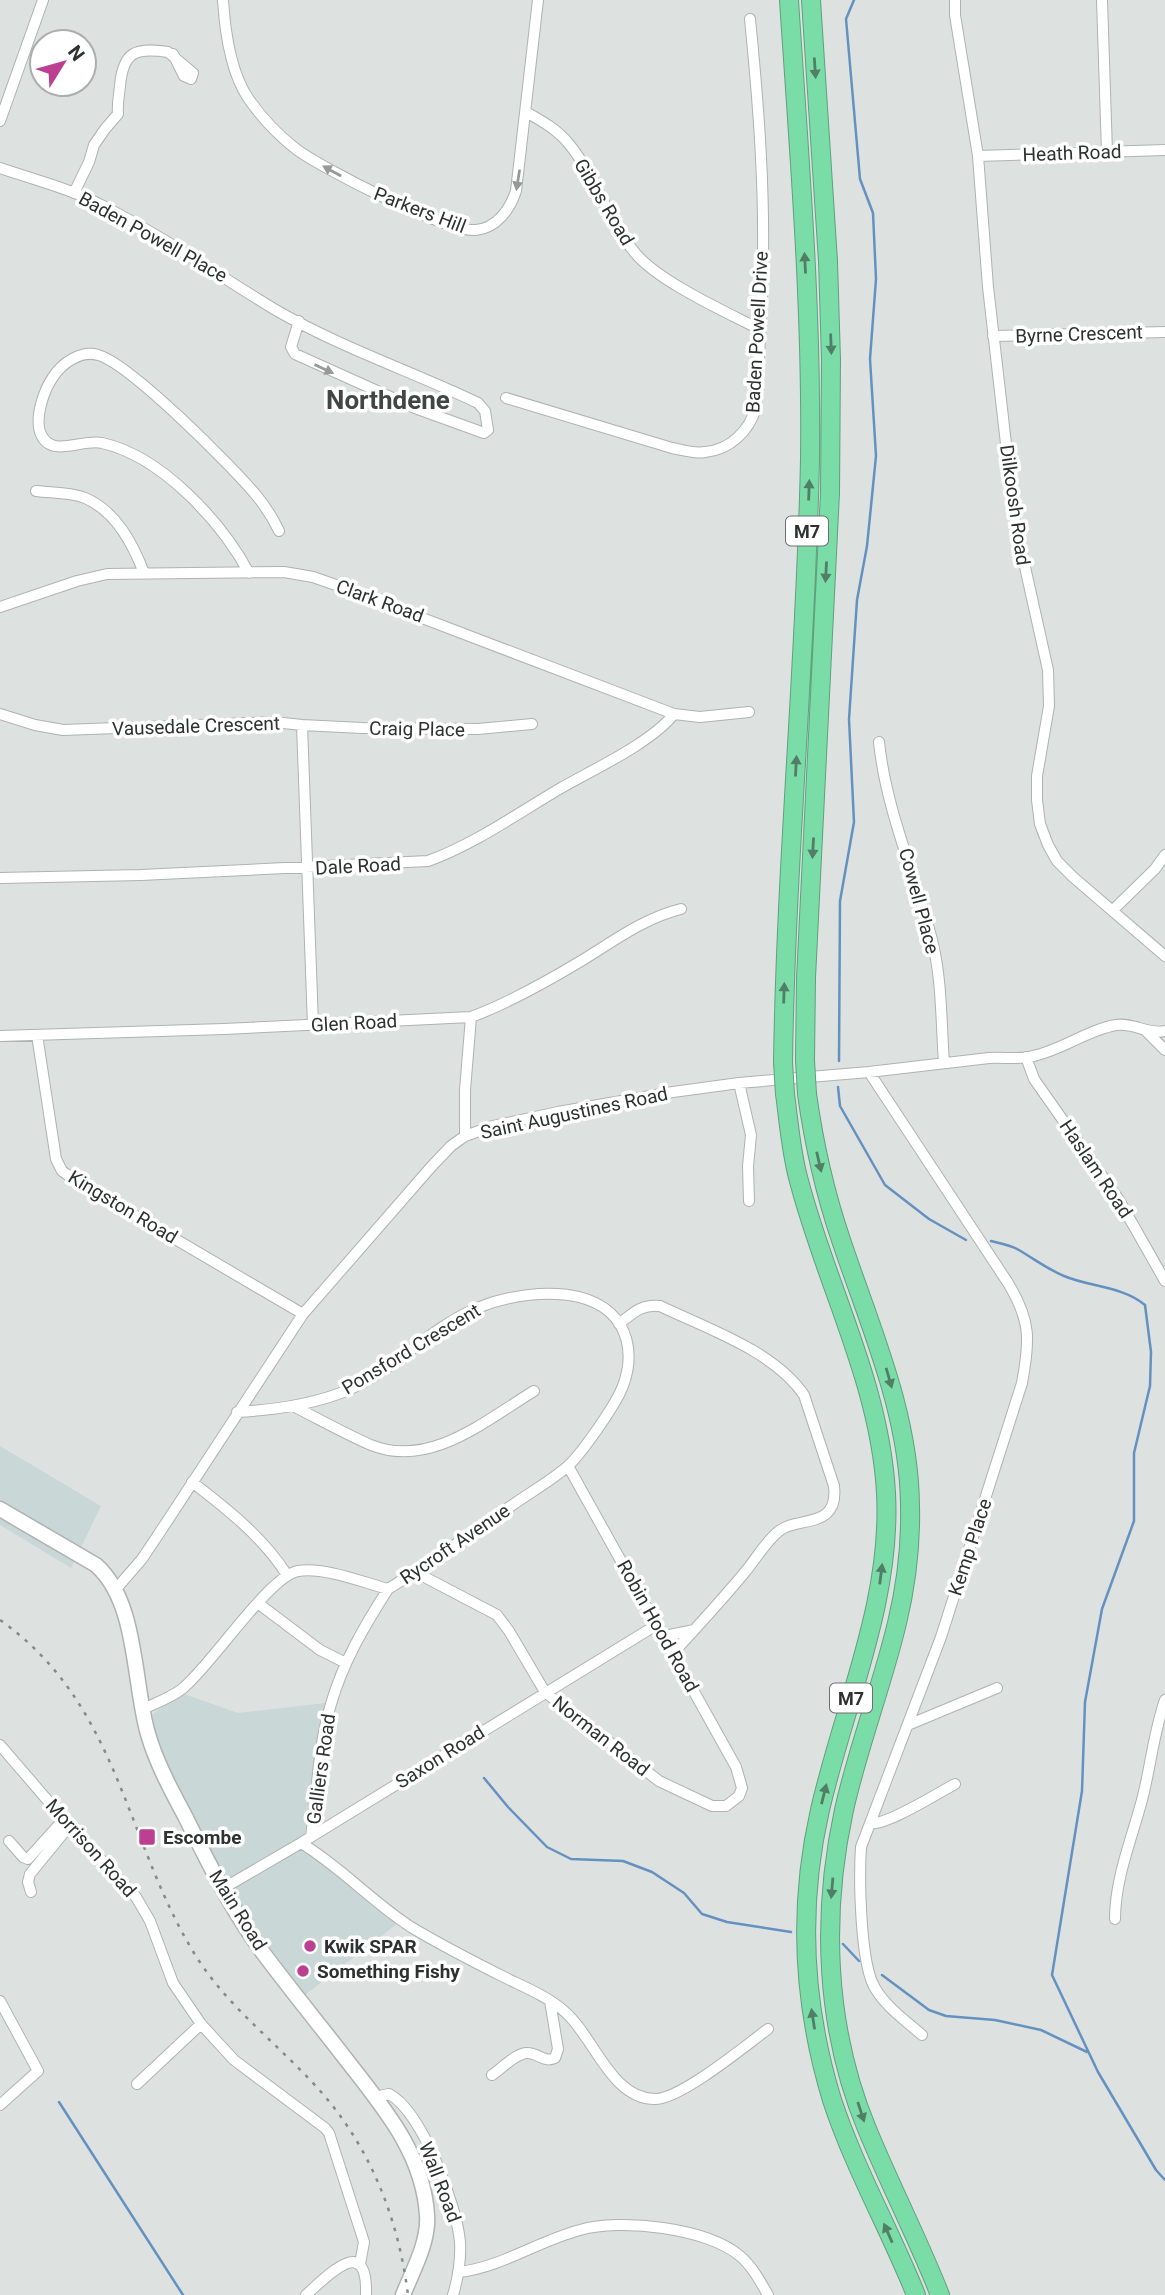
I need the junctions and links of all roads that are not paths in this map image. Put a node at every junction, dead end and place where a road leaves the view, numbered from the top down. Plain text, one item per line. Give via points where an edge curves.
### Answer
1 (43, 0) edge
2 (223, 0) edge
3 (538, 0) edge
4 (789, 0) edge
5 (811, 0) edge
6 (955, 0) edge
7 (1102, 0) edge
8 (750, 19) dead end
9 (173, 54) dead end
10 (526, 112) junction
11 (0, 121) edge
12 (1165, 150) edge
13 (1107, 152) junction
14 (978, 156) junction
15 (0, 168) edge
16 (74, 193) junction
17 (299, 321) junction
18 (759, 329) junction
19 (1165, 332) edge
20 (993, 336) junction
21 (506, 398) dead end
22 (36, 491) dead end
23 (279, 531) dead end
24 (144, 573) junction
25 (248, 573) junction
26 (0, 607) edge
27 (749, 712) dead end
28 (0, 714) edge
29 (674, 714) junction
30 (532, 724) dead end
31 (302, 725) junction
32 (879, 742) dead end
33 (1165, 855) edge
34 (308, 868) junction
35 (0, 878) edge
36 (681, 909) dead end
37 (1113, 909) junction
38 (1165, 956) edge
39 (471, 1017) junction
40 (313, 1026) junction
41 (1147, 1031) junction
42 (1165, 1031) edge
43 (37, 1035) junction
44 (0, 1036) edge
45 (1165, 1050) edge
46 (1026, 1057) junction
47 (944, 1063) junction
48 (869, 1072) junction
49 (739, 1083) junction
50 (465, 1136) junction
51 (749, 1201) dead end
52 (1165, 1281) edge
53 (303, 1314) junction
54 (619, 1324) junction
55 (534, 1391) dead end
56 (293, 1406) junction
57 (237, 1412) junction
58 (568, 1466) junction
59 (192, 1482) junction
60 (0, 1509) edge
61 (415, 1572) junction
62 (288, 1574) junction
63 (116, 1589) junction
64 (388, 1589) junction
65 (258, 1604) junction
66 (658, 1624) junction
67 (695, 1630) junction
68 (665, 1636) junction
69 (674, 1652) junction
70 (346, 1663) junction
71 (997, 1688) dead end
72 (545, 1692) junction
73 (1165, 1700) edge
74 (917, 1703) junction
75 (143, 1709) junction
76 (936, 1714) junction
77 (908, 1725) junction
78 (0, 1745) edge
79 (0, 1758) edge
80 (12, 1760) junction
81 (955, 1784) dead end
82 (742, 1788) joint
83 (67, 1822) junction
84 (871, 1823) junction
85 (311, 1837) junction
86 (9, 1841) dead end
87 (301, 1843) junction
88 (222, 1889) junction
89 (31, 1892) dead end
90 (1115, 1919) dead end
91 (0, 2001) edge
92 (551, 2001) junction
93 (201, 2024) junction
94 (768, 2029) dead end
95 (922, 2035) dead end
96 (492, 2076) dead end
97 (137, 2084) dead end
98 (375, 2097) junction
99 (0, 2105) edge
100 (360, 2264) junction
101 (459, 2272) junction
102 (306, 2295) edge
103 (366, 2295) edge
104 (402, 2295) edge
105 (453, 2295) edge
106 (768, 2295) edge
107 (916, 2295) edge
108 (940, 2295) edge

1 - 11 street
10 -> 2 street, Parkers Hill via 511,206 487,227 462,229 333,173 278,133 240,82
3 - 10 street, Parkers Hill
107 -> 4 highway, M7, bridge via 833,2101 818,2046 806,1954 811,1859 881,1583 886,1495 874,1408 798,1178 785,1094 785,964 810,405
5 -> 108 highway, M7, bridge via 828,261 831,416 806,978 807,1094 834,1216 894,1396 906,1452 910,1505 897,1623 844,1810 832,1882 832,1990 848,2071 866,2127
6 - 14 street, Dilkoosh Road
7 - 13 street
8 - 18 street, Baden Powell Drive via 759,116
9 - 16 street via 143,52 125,60 118,114 94,145
10 - 18 street, Gibbs Road via 569,144 638,257 664,277
12 - 13 street, Heath Road
13 - 14 street, Heath Road
14 - 20 street, Dilkoosh Road
15 - 16 street, Baden Powell Place
16 - 17 street, Baden Powell Place via 103,205
17 -> 17 street, Baden Powell Place via 290,347 295,354 415,408 473,430 488,430 485,411 478,403
18 - 21 street, Baden Powell Drive via 752,421 737,439 714,450 703,453 672,447
19 - 20 street, Byrne Crescent
20 - 37 street, Dilkoosh Road via 1015,522 1048,670 1049,706 1037,776 1040,824 1057,860
22 - 24 street via 76,496 100,507 124,533
23 - 25 street via 241,478 166,406 109,360 85,354 66,363 51,379 39,416 45,441 63,447 100,442 151,464 203,512
24 - 25 street, Clark Road
24 - 26 street, Clark Road via 90,577
25 - 29 street, Clark Road via 313,577
27 - 29 street, Clark Road via 700,717
28 - 31 street, Vausedale Crescent via 63,730 274,722
29 - 34 street, Dale Road via 632,746 442,856 409,863
30 - 31 street, Craig Place via 478,729
31 - 34 street, Vausedale Crescent
32 - 47 street, Cowell Place via 885,783 932,941
33 - 37 street
34 - 35 street, Dale Road
34 - 40 street, Vausedale Crescent
36 - 39 street, Glen Road via 643,922 533,988
37 - 38 street, Dilkoosh Road
39 - 40 street, Glen Road
39 - 50 street
40 - 43 street, Glen Road
41 - 42 street, Saint Augustines Road
41 - 45 street
41 - 46 street, Saint Augustines Road via 1118,1025
43 - 44 street, Glen Road
43 - 53 street, Kingston Road via 56,1159 62,1171
46 - 47 street, Saint Augustines Road
46 - 52 street, Haslam Road via 1034,1079 1119,1200
47 - 48 street, Saint Augustines Road
48 - 49 street, Saint Augustines Road
48 - 74 street, Kemp Place via 1021,1304 1028,1329 1022,1383
49 - 50 street, Saint Augustines Road via 558,1112
49 - 51 street via 751,1135
50 - 53 street, Saint Augustines Road via 431,1167
53 - 57 street, Saint Augustines Road
54 - 56 street, Ponsford Crescent via 610,1313 580,1297 552,1294 501,1301 446,1325 357,1385
54 - 58 street, Rycroft Avenue via 628,1343 623,1389
54 - 67 street via 640,1307 660,1306 769,1361 804,1395 834,1486 828,1511 809,1523 777,1532
55 - 56 street via 441,1446 412,1452 372,1446
56 - 57 street, Ponsford Crescent
57 - 59 street, Saint Augustines Road
58 - 61 street, Rycroft Avenue
58 - 66 street, Robin Hood Road
59 - 62 street via 244,1524
59 - 63 street, Saint Augustines Road via 142,1559
60 - 63 main road, Main Road via 96,1565
61 - 64 street, Rycroft Avenue
61 - 72 street, Norman Road via 504,1622
62 - 64 street, Rycroft Avenue via 319,1571
62 - 65 street
63 - 75 main road, Main Road
64 - 70 street, Galliers Road
65 - 70 street via 320,1650
65 - 75 street via 190,1682
66 - 68 street, Robin Hood Road
66 - 72 street, Saxon Road
67 - 68 street
67 - 69 street
68 - 69 street, Robin Hood Road
69 - 82 street, Robin Hood Road via 736,1767
70 - 85 street, Galliers Road via 324,1732
71 - 76 street
72 - 82 street, Norman Road via 646,1772 676,1790 719,1808 733,1802
72 - 85 street, Saxon Road
73 - 90 street via 1115,1896
74 - 76 street
74 - 77 street, Kemp Place
75 - 88 main road, Main Road via 155,1753
76 - 77 street
77 - 84 street, Kemp Place
78 - 80 street, Morrison Road
79 - 80 street
80 - 83 street, Morrison Road
81 - 84 street via 889,1820
83 - 86 street via 28,1859
83 - 89 street via 30,1874
83 - 93 street, Morrison Road via 136,1897 173,1983
84 - 95 street, Kemp Place via 861,1847 860,1867 867,1969 876,1989
85 - 87 street, Saxon Road
87 - 88 street, Saxon Road
87 - 92 street via 408,1925
88 - 98 main road, Main Road via 264,1954
91 - 99 street via 38,2071
92 - 94 street via 577,2025 621,2086 656,2099 691,2084
92 - 96 street via 558,2055 546,2060 523,2054
93 - 97 street
93 - 100 street, Morrison Road via 234,2060 329,2133 364,2242
98 - 101 street, Wall Road via 389,2094 400,2102 438,2166 459,2231
98 - 104 main road, Main Road via 414,2156 425,2196 426,2234
100 - 102 street via 345,2262
100 - 103 street, Morrison Road via 367,2277
101 - 105 street, Wall Road
101 - 106 street via 484,2268 578,2230 634,2226 682,2231 716,2241 746,2261

